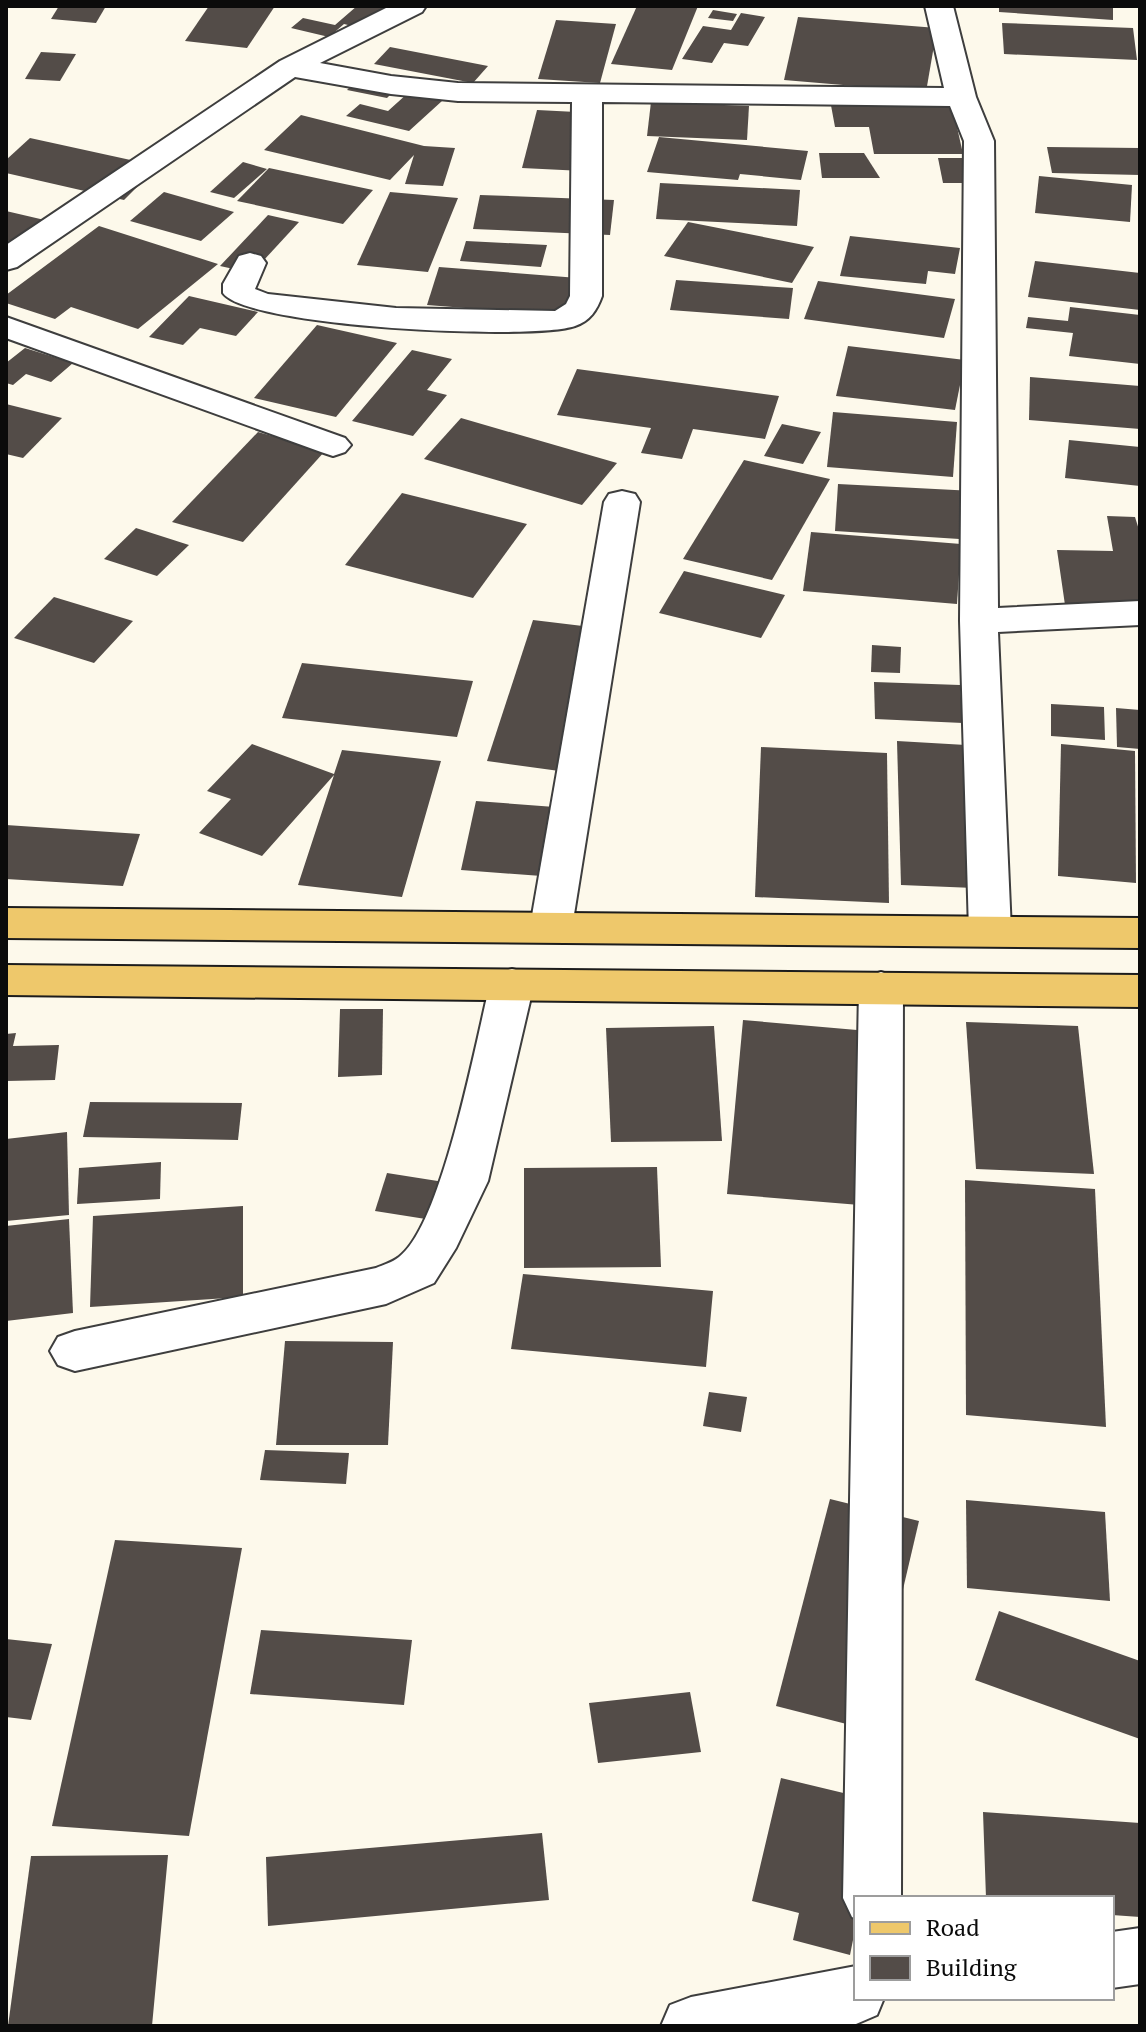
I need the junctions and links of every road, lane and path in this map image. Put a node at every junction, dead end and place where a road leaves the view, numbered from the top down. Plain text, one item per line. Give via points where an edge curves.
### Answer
1 (412, 6) edge
2 (939, 6) edge
3 (290, 67) junction
4 (587, 92) junction
5 (961, 97) junction
6 (6, 260) edge
7 (250, 263) dead end
8 (6, 327) edge
9 (333, 445) dead end
10 (622, 502) dead end
11 (1140, 613) edge
12 (979, 621) junction
13 (6, 923) edge
14 (551, 927) junction
15 (990, 931) junction
16 (1140, 933) edge
17 (6, 980) edge
18 (512, 984) junction
19 (881, 988) junction
20 (1140, 991) edge
21 (75, 1351) dead end
22 (872, 1896) edge
23 (1140, 1956) edge
24 (1114, 1960) edge
25 (854, 1995) edge
26 (691, 2026) edge

1 - 3 street
2 - 5 street
3 - 4 street via 458,92
3 - 6 street
4 - 5 street
4 - 7 street via 586,296 573,317 420,320 274,304 239,293
5 - 12 street via 979,141
8 - 9 street
10 - 14 street
11 - 12 street
12 - 15 street
13 - 14 main road
14 - 15 main road
15 - 16 main road
17 - 18 main road
18 - 19 main road
18 - 21 street via 465,1181 417,1270 386,1285
19 - 20 main road
19 - 22 street
23 - 24 street
25 - 26 street

